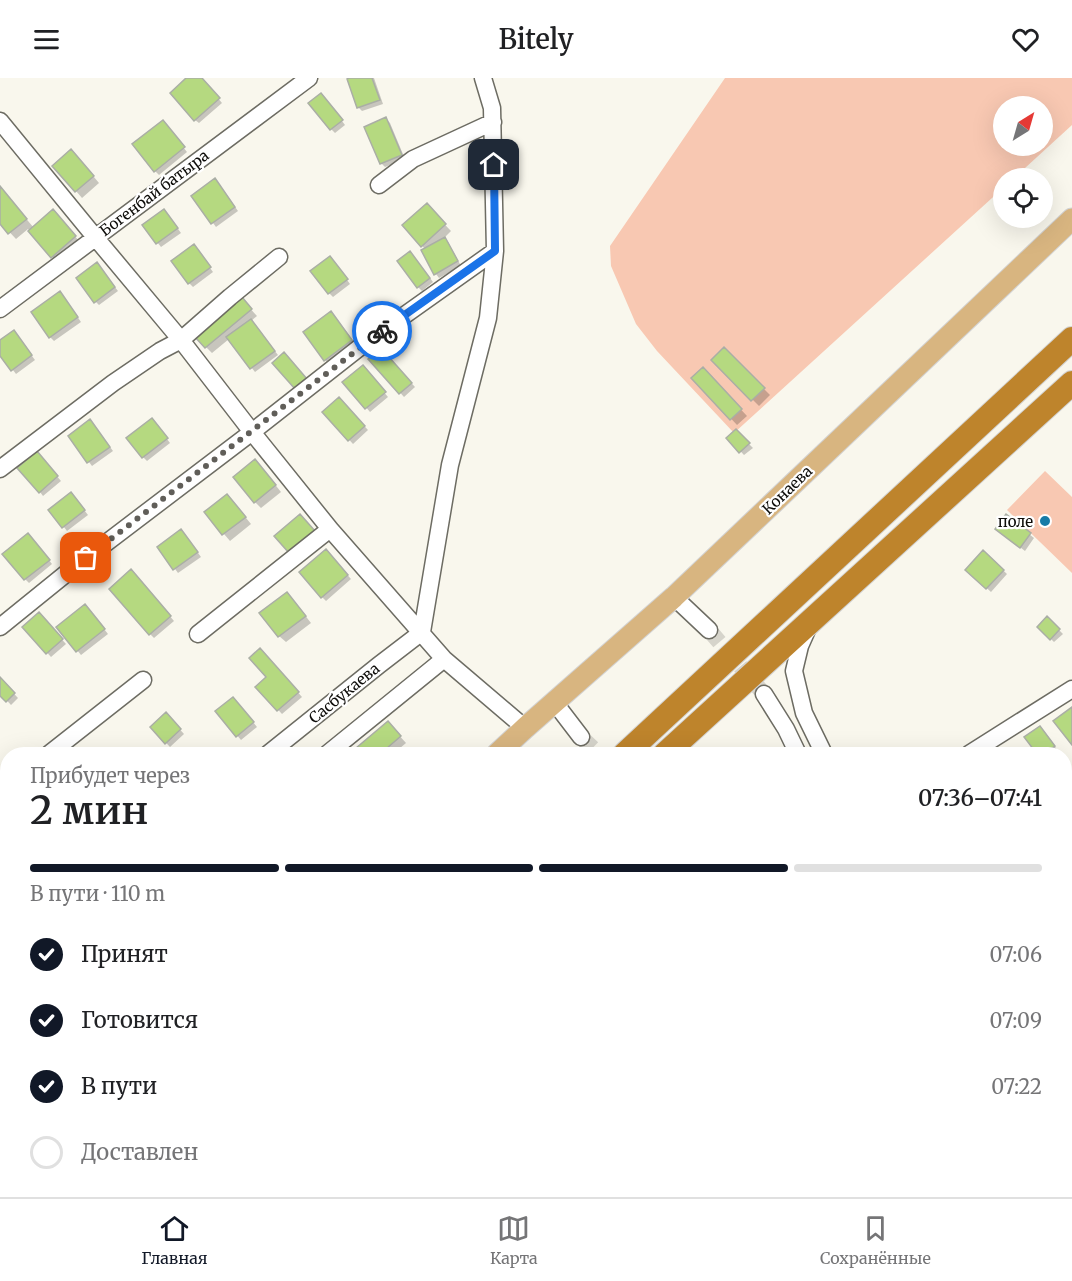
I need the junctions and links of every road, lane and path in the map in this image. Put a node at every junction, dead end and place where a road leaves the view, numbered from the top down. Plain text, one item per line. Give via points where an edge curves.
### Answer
1 (309, 78) edge
2 (483, 78) edge
3 (0, 120) edge
4 (493, 122) junction
5 (379, 186) dead end
6 (1072, 219) edge
7 (94, 237) junction
8 (495, 251) junction
9 (279, 257) dead end
10 (0, 309) edge
11 (1072, 339) edge
12 (181, 340) junction
13 (1072, 382) edge
14 (252, 432) junction
15 (0, 469) edge
16 (330, 529) junction
17 (675, 597) junction
18 (811, 620) junction
19 (0, 627) edge
20 (709, 630) tunnel mouth
21 (422, 632) junction
22 (198, 634) dead end
23 (444, 659) junction
24 (142, 680) dead end
25 (1072, 689) edge
26 (765, 694) tunnel mouth
27 (555, 703) junction
28 (525, 728) junction
29 (581, 737) tunnel mouth
30 (58, 747) edge
31 (277, 747) edge
32 (336, 747) edge
33 (505, 747) edge
34 (633, 747) edge
35 (672, 747) edge
36 (795, 747) edge
37 (821, 747) edge
38 (980, 747) edge

1 - 7 street, Богенбай батыра
2 - 4 street
3 - 7 street
4 - 5 street via 413,159
4 - 8 street
6 - 17 main road, Конаева
7 - 10 street, Богенбай батыра
7 - 12 street
8 - 14 street via 364,344
8 - 21 street via 488,318 450,465
9 - 12 street
11 - 34 highway
12 - 14 street
12 - 15 street via 113,383
13 - 18 highway
14 - 16 street
14 - 19 street
16 - 21 street
16 - 22 street
17 - 20 street
17 - 27 main road, Конаева
18 - 35 highway
18 - 37 street via 794,671 804,713
21 - 23 street
21 - 31 street, Сасбукаева
23 - 28 street
23 - 32 street
24 - 30 street
25 - 38 street
26 - 36 street
27 - 28 main road, Конаева
27 - 29 street
28 - 33 main road, Конаева

